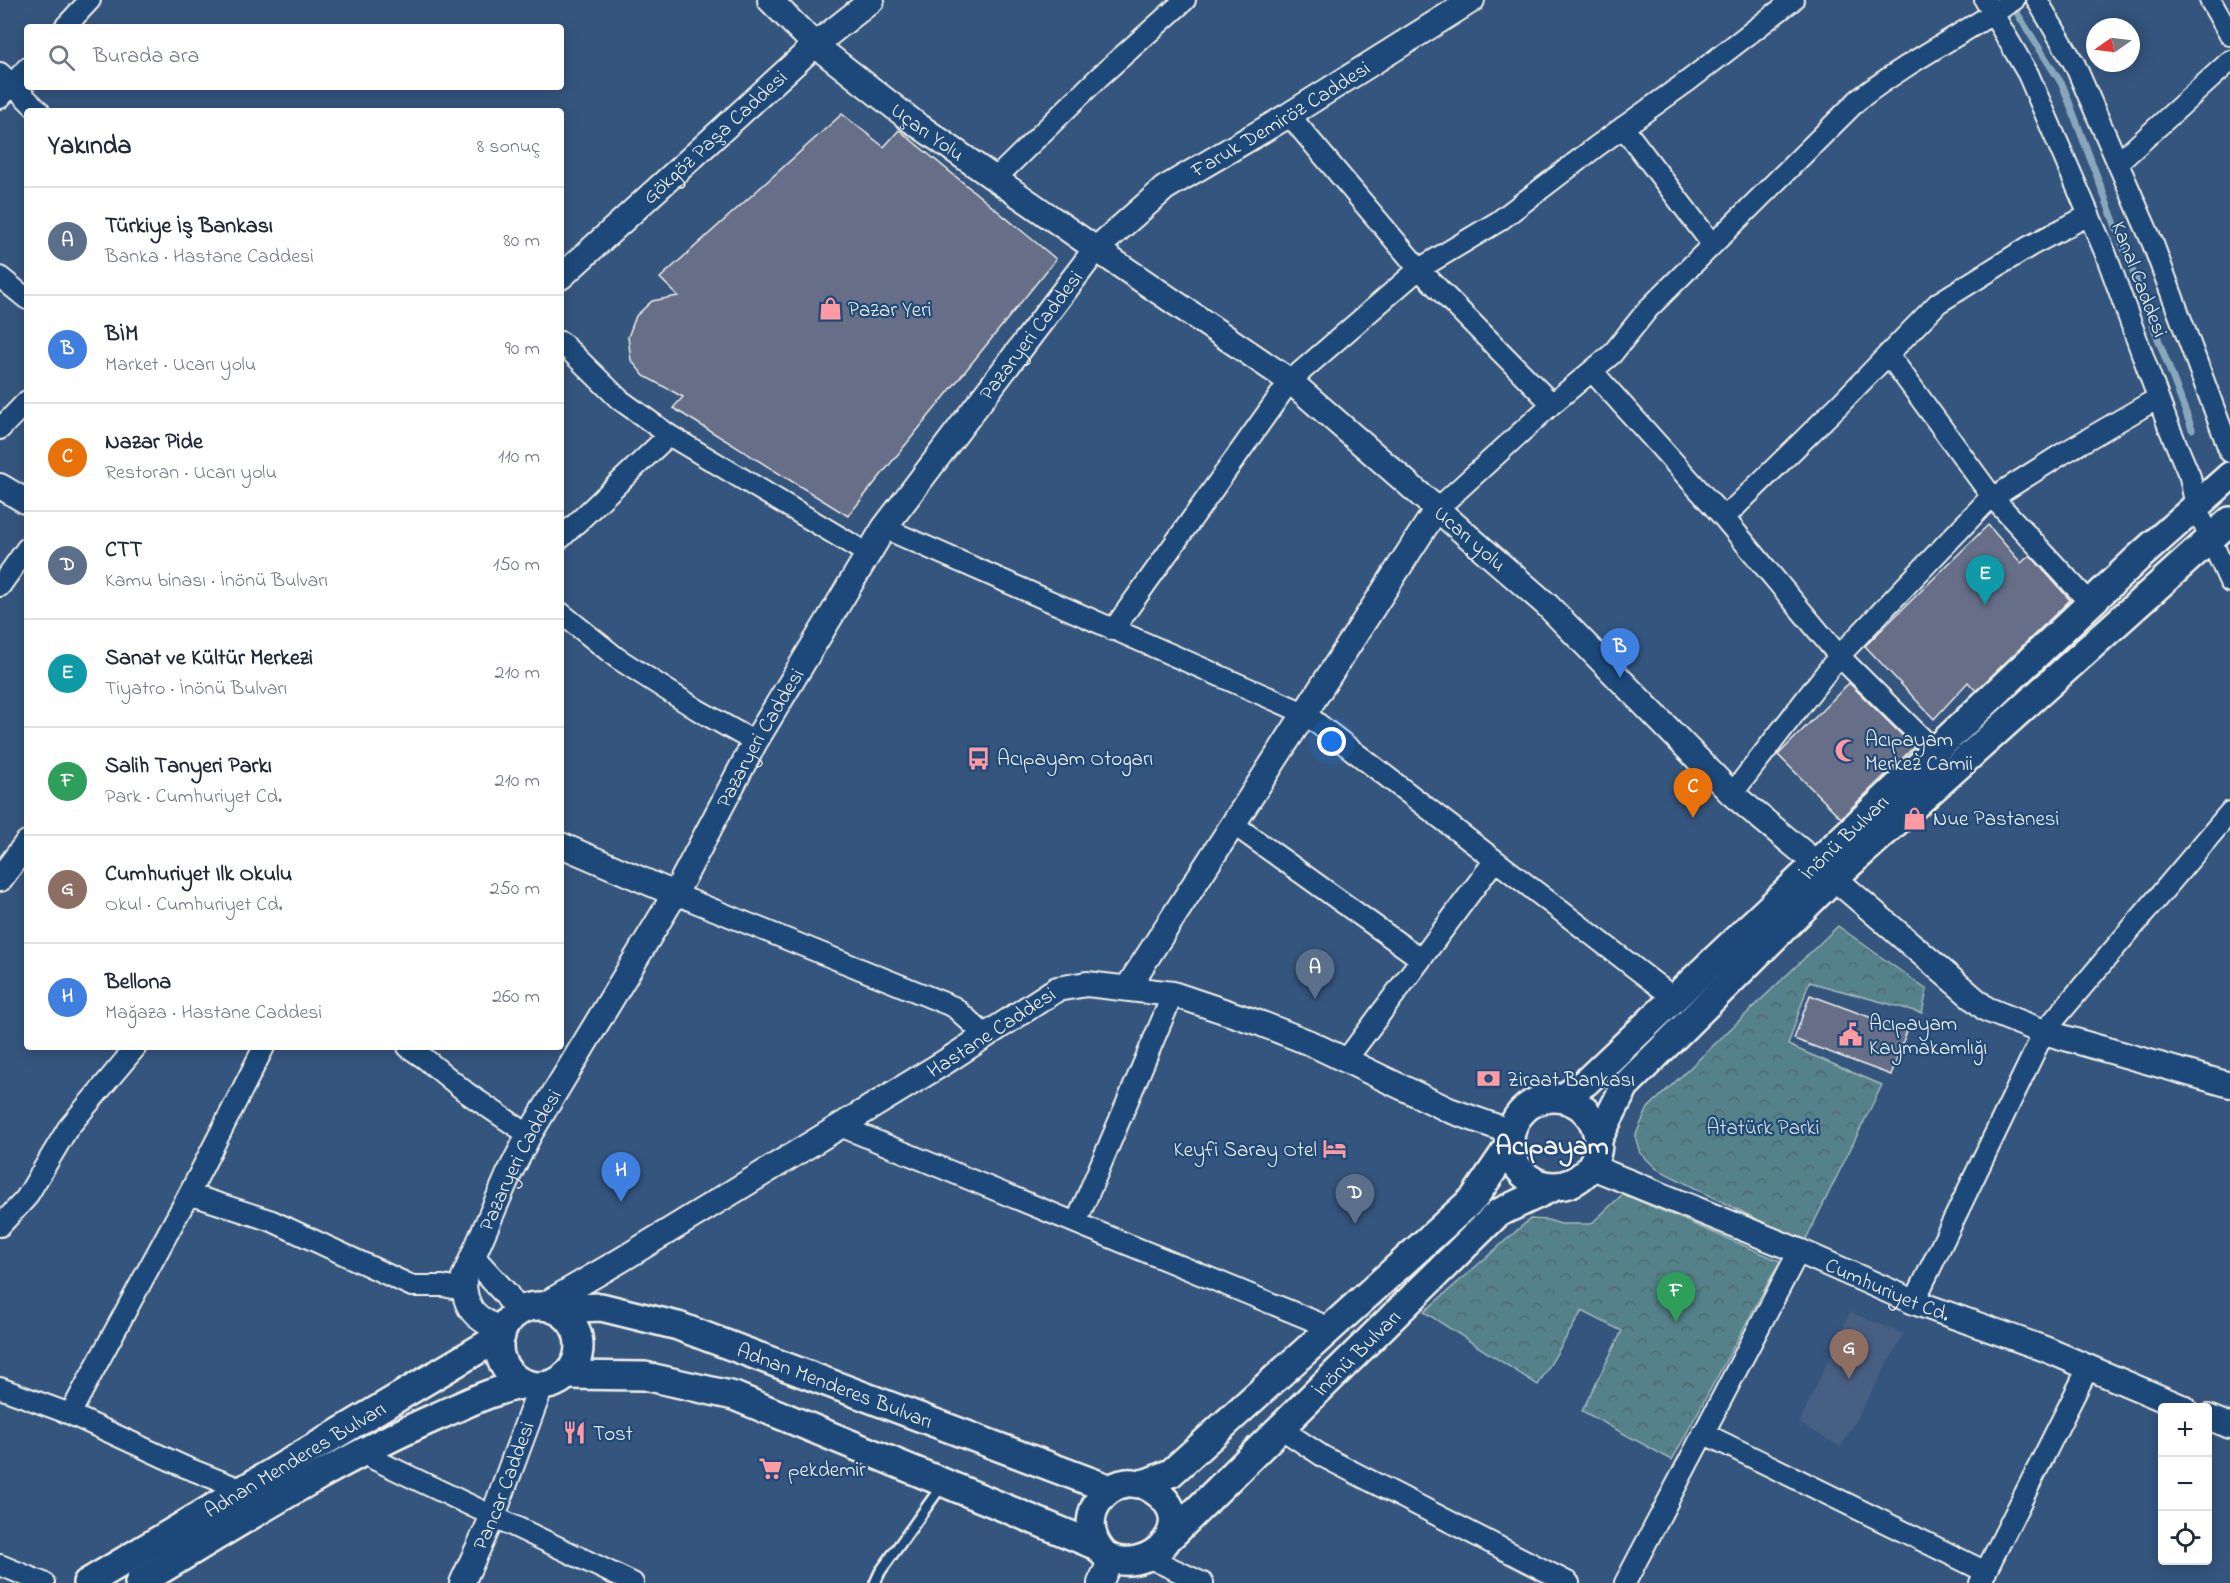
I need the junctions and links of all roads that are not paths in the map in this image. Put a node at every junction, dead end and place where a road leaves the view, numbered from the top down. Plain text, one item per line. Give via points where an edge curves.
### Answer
1 (90, 0) edge
2 (770, 0) edge
3 (872, 0) edge
4 (1185, 0) edge
5 (1472, 0) edge
6 (1792, 0) edge
7 (2037, 0) edge
8 (2210, 0) edge
9 (1998, 6) edge
10 (68, 24) edge
11 (2230, 35) edge
12 (815, 45) junction
13 (2230, 61) edge
14 (24, 70) edge
15 (4, 85) edge
16 (35, 108) edge
17 (1289, 115) junction
18 (1623, 127) junction
19 (2118, 163) junction
20 (995, 179) junction
21 (2089, 215) junction
22 (1712, 243) junction
23 (1096, 249) junction
24 (1419, 269) junction
25 (564, 274) edge
26 (0, 277) edge
27 (24, 297) edge
28 (564, 345) edge
29 (1888, 354) junction
30 (1592, 371) junction
31 (1290, 381) junction
32 (2158, 398) junction
33 (24, 404) edge
34 (1552, 404) junction
35 (0, 429) edge
36 (669, 435) junction
37 (2230, 452) edge
38 (2230, 476) edge
39 (0, 486) edge
40 (1993, 498) junction
41 (24, 500) edge
42 (2196, 507) junction
43 (1436, 510) junction
44 (1724, 518) junction
45 (2230, 521) edge
46 (884, 528) junction
47 (564, 535) edge
48 (2211, 540) junction
49 (24, 552) edge
50 (868, 554) junction
51 (2230, 582) edge
52 (0, 586) edge
53 (2091, 603) junction
54 (564, 615) edge
55 (1113, 630) junction
56 (1839, 656) junction
57 (1304, 713) junction
58 (755, 742) junction
59 (1935, 751) junction
60 (1732, 794) junction
61 (2230, 812) edge
62 (1233, 824) junction
63 (564, 846) edge
64 (24, 847) edge
65 (1495, 860) junction
66 (1825, 871) junction
67 (0, 879) edge
68 (675, 894) junction
69 (1421, 959) junction
70 (1128, 987) junction
71 (1173, 994) junction
72 (1674, 998) junction
73 (2044, 1032) junction
74 (986, 1036) junction
75 (134, 1050) edge
76 (262, 1050) edge
77 (412, 1050) edge
78 (1346, 1060) junction
79 (2230, 1085) edge
80 (1563, 1098) junction
81 (840, 1126) junction
82 (529, 1135) junction
83 (1599, 1137) junction
84 (1510, 1138) junction
85 (1592, 1167) junction
86 (1553, 1187) junction
87 (189, 1194) junction
88 (1076, 1223) junction
89 (0, 1227) edge
90 (1798, 1251) junction
91 (473, 1258) junction
92 (463, 1290) junction
93 (1914, 1302) junction
94 (524, 1318) junction
95 (1331, 1328) junction
96 (2088, 1368) junction
97 (566, 1375) junction
98 (534, 1385) junction
99 (0, 1388) edge
100 (2174, 1403) edge
101 (70, 1414) junction
102 (2212, 1419) edge
103 (2230, 1426) edge
104 (1280, 1428) junction
105 (1703, 1433) junction
106 (361, 1453) junction
107 (944, 1483) junction
108 (1142, 1484) junction
109 (1110, 1489) junction
110 (243, 1490) junction
111 (493, 1516) junction
112 (1173, 1534) junction
113 (1154, 1560) junction
114 (1103, 1563) edge
115 (0, 1565) edge
116 (1983, 1578) edge
117 (44, 1583) edge
118 (87, 1583) edge
119 (139, 1583) edge
120 (462, 1583) edge
121 (633, 1583) edge
122 (875, 1583) edge
123 (1203, 1583) edge
124 (1569, 1583) edge
125 (1625, 1583) edge

1 - 10 street
2 - 12 street, Uçarı Yolu
3 - 12 street, Gökgöz Paşa Caddesi
4 - 20 street
5 - 17 street, Faruk Demiröz Caddesi
6 - 18 street
7 - 19 street, Kanal Caddesi via 2075,65
8 - 11 street
9 - 21 street, Kanal Caddesi
9 - 22 street via 1858,100
12 - 20 street, Uçarı Yolu via 912,121
12 - 25 street, Gökgöz Paşa Caddesi
13 - 19 street
14 - 15 street
15 - 16 street
17 - 23 street, Faruk Demiröz Caddesi via 1165,188
17 - 24 street
18 - 22 street
18 - 24 street via 1499,221
19 - 37 street, Kanal Caddesi via 2153,244
20 - 23 street, Uçarı Yolu
21 - 29 street via 1938,303
21 - 32 street, Kanal Caddesi
22 - 30 street
23 - 31 street, Ucarı yolu
23 - 46 street, Pazaryeri Caddesi
24 - 31 street
24 - 34 street
26 - 27 street
28 - 36 street via 619,399
29 - 40 street
29 - 44 street
30 - 34 street
30 - 44 street
31 - 43 street, Ucarı yolu
31 - 55 street
32 - 40 street
32 - 42 street, Kanal Caddesi via 2190,477
33 - 35 street
34 - 43 street
36 - 47 street
36 - 50 street
38 - 42 main road, İnönü Bulvarı
39 - 41 street
40 - 53 street
40 - 56 street
42 - 48 street, Kanal Caddesi
42 - 53 main road, İnönü Bulvarı
43 - 57 street
43 - 60 street, Ucarı yolu via 1548,605
44 - 56 street
45 - 48 main road, İnönü Bulvarı
46 - 50 street, Pazaryeri Caddesi
46 - 55 street
48 - 51 street, Kanal Caddesi
48 - 66 main road, İnönü Bulvarı
49 - 52 street
50 - 58 street, Pazaryeri Caddesi
53 - 59 main road, İnönü Bulvarı
54 - 58 street via 617,658 698,711
55 - 57 street
56 - 59 street
56 - 60 street
57 - 62 street
57 - 65 street
58 - 68 street, Pazaryeri Caddesi
59 - 66 main road, İnönü Bulvarı
60 - 66 street, Ucarı yolu
61 - 73 street
62 - 69 street
62 - 70 street
63 - 68 street
64 - 67 street
65 - 69 street
65 - 72 street
66 - 72 main road, İnönü Bulvarı
66 - 73 street, Ucarı yolu via 1986,1009
66 - 83 main road, İnönü Bulvarı via 1625,1086
68 - 74 street via 954,1007
68 - 82 street, Pazaryeri Caddesi
69 - 78 street
70 - 71 street, Hastane Caddesi
70 - 74 street, Hastane Caddesi via 1087,984 1057,989
71 - 78 street, Hastane Caddesi via 1262,1024
71 - 88 street
72 - 80 main road, İnönü Bulvarı via 1586,1082
73 - 79 street, Ucarı yolu
73 - 93 street
74 - 81 street, Hastane Caddesi
75 - 89 street via 69,1128 26,1198
76 - 87 street
77 - 82 street
78 - 84 street, Hastane Caddesi
80 - 83 main road via 1587,1112
80 - 84 main road via 1536,1101 1525,1109 1516,1119
81 - 88 street
81 - 94 street, Hastane Caddesi
82 - 91 street, Pazaryeri Caddesi
83 - 85 main road
84 - 86 main road via 1512,1158 1519,1170 1528,1179
84 - 95 main road, İnönü Bulvarı via 1474,1198
85 - 86 main road via 1582,1178
85 - 90 street, Cumhuriyet Cd.
86 - 104 main road, İnönü Bulvarı via 1498,1213
87 - 92 street via 272,1221 412,1286
87 - 101 street
88 - 95 street
90 - 93 street, Cumhuriyet Cd.
90 - 105 street
91 - 92 street, Pazaryeri Caddesi
91 - 94 street
92 - 94 street via 466,1302 481,1320
93 - 96 street, Cumhuriyet Cd.
94 - 97 main road via 565,1316 573,1326 578,1351
94 - 98 main road via 500,1355 515,1378
94 - 109 main road, Adnan Menderes Bulvarı via 602,1307 678,1326
94 - 110 main road, Adnan Menderes Bulvarı
95 - 108 main road, İnönü Bulvarı via 1171,1473
96 - 100 street, Cumhuriyet Cd.
96 - 116 street
97 - 98 main road via 554,1383
97 - 107 main road via 645,1376 734,1396
98 - 106 main road, Adnan Menderes Bulvarı via 503,1387
98 - 111 street, Pancar Caddesi
99 - 101 street
101 - 110 street
102 - 103 street
104 - 112 main road, İnönü Bulvarı
104 - 124 street via 1324,1457
105 - 116 street
105 - 125 street
106 - 111 street
106 - 119 main road, Adnan Menderes Bulvarı
107 - 114 main road
107 - 122 lane
108 - 109 main road via 1126,1483
108 - 112 main road via 1157,1490 1168,1502 1174,1518
109 - 114 main road via 1098,1500 1092,1515 1091,1531
110 - 118 main road, Adnan Menderes Bulvarı
111 - 120 street, Pancar Caddesi
111 - 121 street
112 - 113 main road via 1166,1549
113 - 114 main road via 1139,1566
113 - 123 street
115 - 117 street

